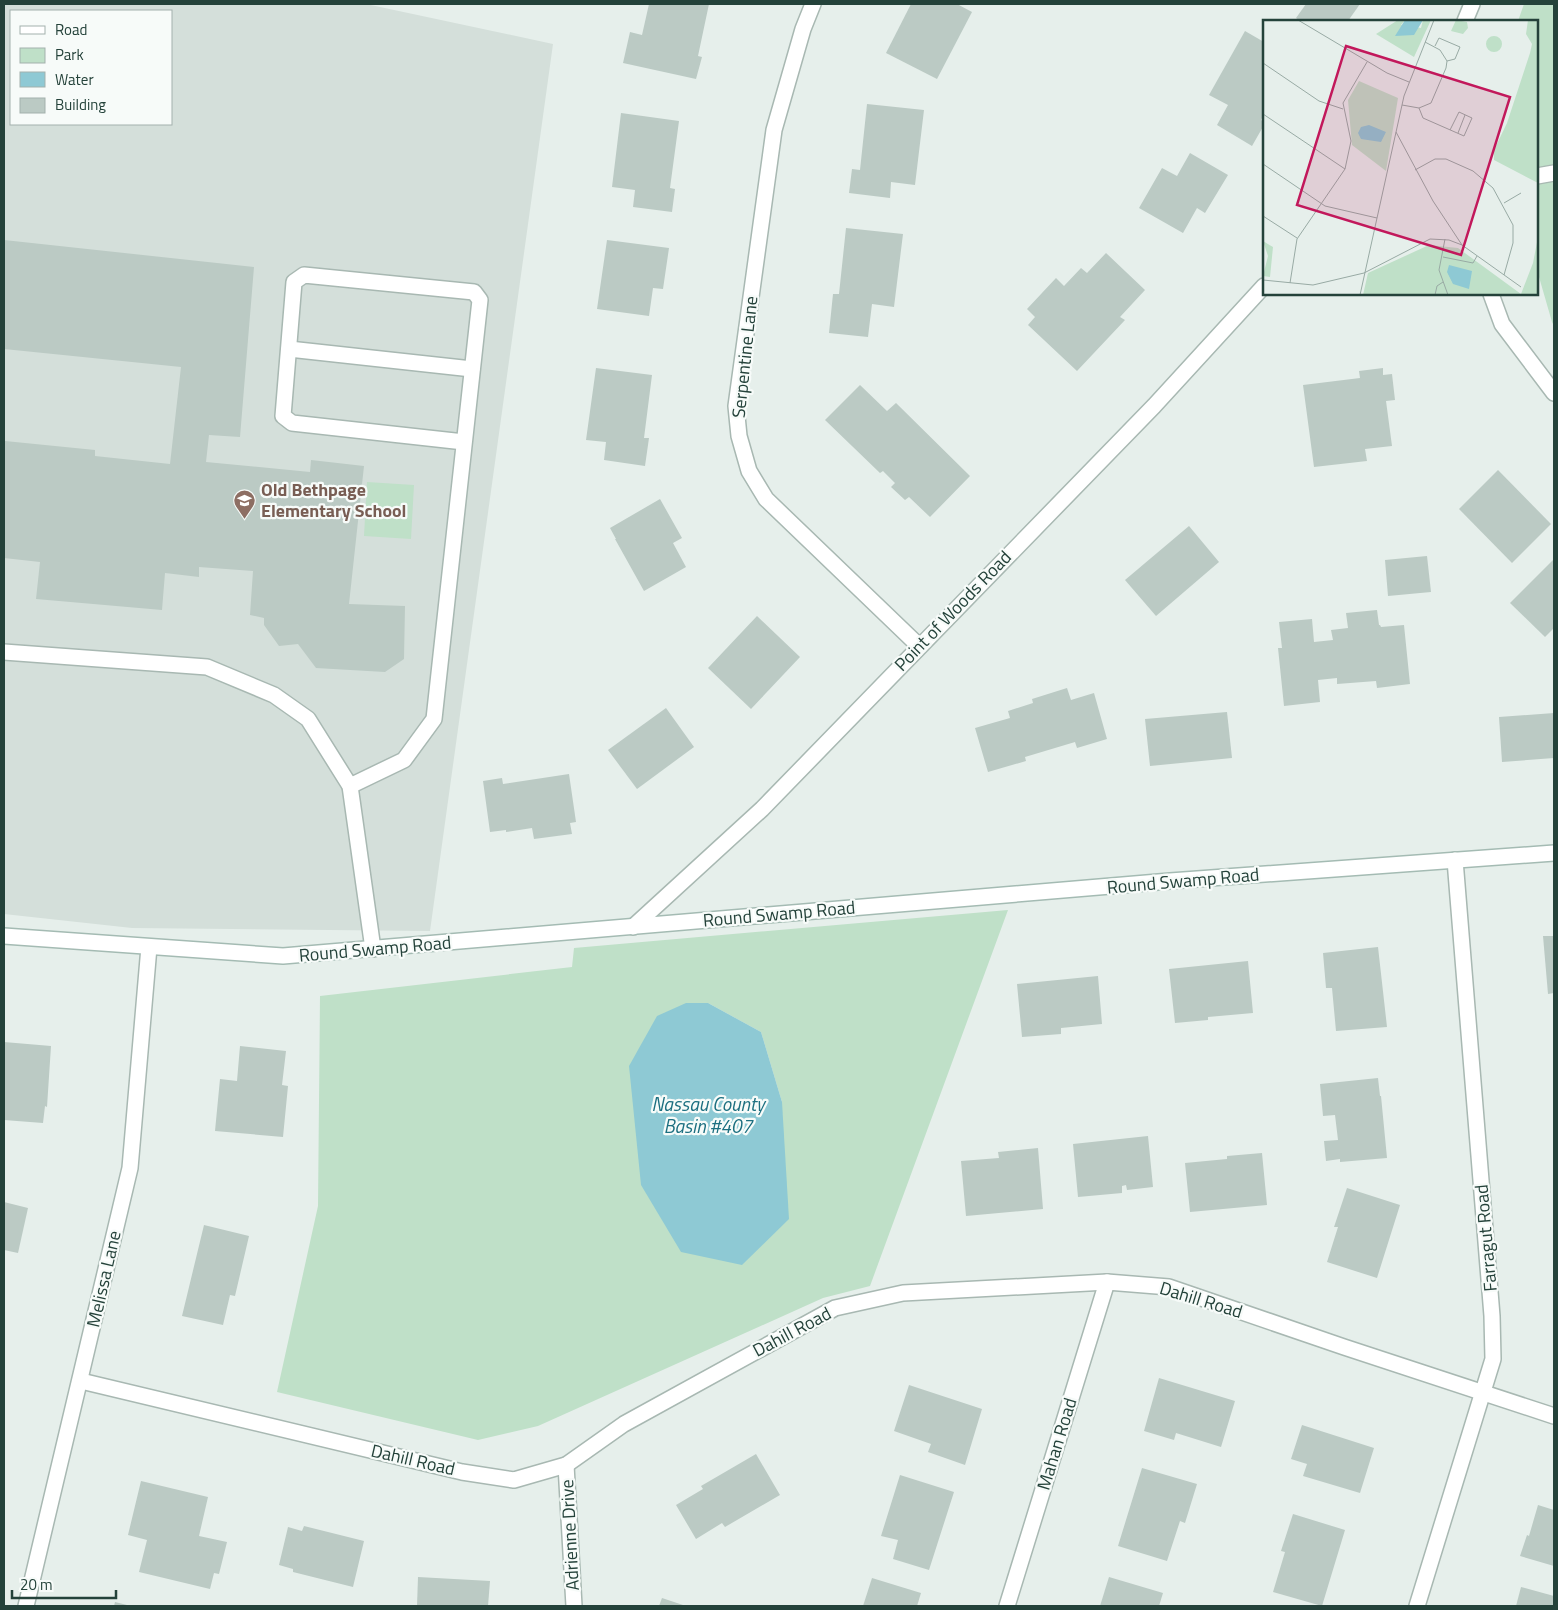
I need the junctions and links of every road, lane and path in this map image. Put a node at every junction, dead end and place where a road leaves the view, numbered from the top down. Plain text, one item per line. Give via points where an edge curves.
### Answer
1 (813, 4) edge
2 (1472, 4) edge
3 (1465, 20) edge
4 (1554, 173) edge
5 (1538, 176) edge
6 (1263, 287) edge
7 (1491, 295) edge
8 (289, 349) junction
9 (472, 369) junction
10 (1554, 393) edge
11 (464, 442) junction
12 (919, 646) junction
13 (4, 652) edge
14 (350, 786) junction
15 (1554, 853) edge
16 (1455, 860) junction
17 (633, 927) junction
18 (4, 936) edge
19 (149, 947) junction
20 (373, 949) junction
21 (1106, 1282) junction
22 (81, 1381) junction
23 (1483, 1392) junction
24 (1554, 1416) edge
25 (566, 1465) junction
26 (26, 1606) edge
27 (574, 1606) edge
28 (1007, 1606) edge
29 (1417, 1606) edge

1 - 12 street, Serpentine Lane via 774,130 736,406 739,436 749,471 766,499
2 - 3 street
4 - 5 street
6 - 12 street, Point of Woods Road via 1154,406
7 - 10 street via 1502,324
8 - 9 street
8 - 9 street via 294,282 304,275 474,292 480,300
8 - 11 street via 283,416 292,424
9 - 11 street
11 - 14 street via 434,719 404,760
12 - 17 street, Point of Woods Road via 762,809
13 - 14 street via 207,667 274,695 308,718
14 - 20 street
15 - 16 street, Round Swamp Road
16 - 17 street, Round Swamp Road
16 - 23 street, Farragut Road via 1492,1316 1493,1360
17 - 20 street, Round Swamp Road
18 - 19 street, Round Swamp Road
19 - 20 street, Round Swamp Road via 283,956
19 - 22 street, Melissa Lane via 130,1168
21 - 23 street, Dahill Road via 1169,1287
21 - 25 street, Dahill Road via 903,1293 835,1308 624,1424
21 - 28 street, Mahan Road
22 - 25 street, Dahill Road via 462,1472 514,1480
22 - 26 street, Melissa Lane
23 - 24 street, Dahill Road
23 - 29 street, Farragut Road
25 - 27 street, Adrienne Drive

